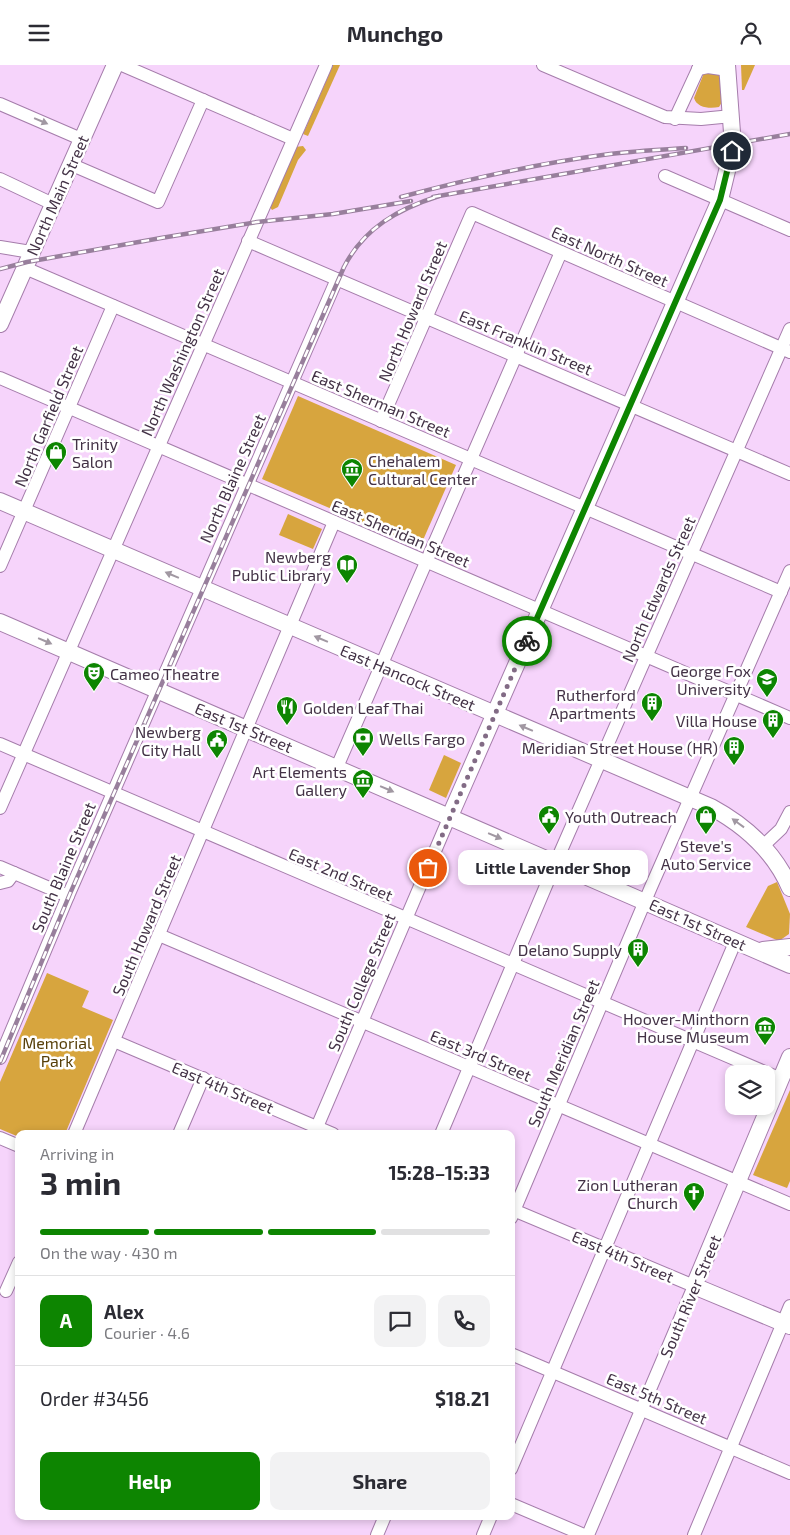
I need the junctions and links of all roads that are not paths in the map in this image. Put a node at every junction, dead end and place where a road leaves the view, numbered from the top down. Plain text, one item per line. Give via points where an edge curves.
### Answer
1 (114, 65) edge
2 (122, 65) edge
3 (326, 65) edge
4 (543, 65) edge
5 (699, 67) edge
6 (728, 67) edge
7 (203, 100) junction
8 (0, 104) edge
9 (732, 116) junction
10 (675, 119) junction
11 (81, 139) junction
12 (293, 139) junction
13 (70, 164) junction
14 (665, 176) dead end
15 (0, 179) edge
16 (720, 200) junction
17 (53, 204) junction
18 (472, 213) joint
19 (790, 230) edge
20 (248, 241) junction
21 (0, 247) edge
22 (561, 252) junction
23 (32, 253) junction
24 (25, 268) junction
25 (337, 279) junction
26 (675, 303) junction
27 (113, 306) junction
28 (426, 317) junction
29 (0, 325) edge
30 (790, 329) edge
31 (203, 345) junction
32 (786, 351) edge
33 (516, 356) junction
34 (0, 378) edge
35 (292, 383) junction
36 (630, 405) junction
37 (69, 408) junction
38 (381, 421) junction
39 (158, 446) junction
40 (736, 451) junction
41 (471, 459) junction
42 (790, 474) edge
43 (247, 485) junction
44 (0, 501) edge
45 (584, 508) junction
46 (24, 511) junction
47 (334, 522) junction
48 (113, 550) junction
49 (691, 554) junction
50 (426, 561) junction
51 (0, 566) edge
52 (790, 571) edge
53 (202, 588) junction
54 (781, 592) junction
55 (540, 611) junction
56 (0, 622) edge
57 (292, 627) junction
58 (68, 651) junction
59 (646, 656) junction
60 (381, 665) junction
61 (158, 690) junction
62 (736, 695) junction
63 (494, 714) junction
64 (790, 718) edge
65 (248, 729) junction
66 (0, 744) edge
67 (24, 754) junction
68 (601, 760) junction
69 (337, 767) junction
70 (112, 793) junction
71 (690, 798) junction
72 (0, 808) edge
73 (790, 812) edge
74 (450, 816) junction
75 (203, 832) junction
76 (763, 845) junction
77 (556, 862) junction
78 (0, 867) edge
79 (14, 873) junction
80 (0, 883) edge
81 (790, 888) edge
82 (68, 896) junction
83 (645, 901) junction
84 (406, 919) junction
85 (159, 935) junction
86 (736, 940) junction
87 (790, 947) edge
88 (758, 950) junction
89 (513, 964) junction
90 (790, 965) edge
91 (602, 1003) junction
92 (362, 1022) junction
93 (114, 1041) junction
94 (692, 1041) junction
95 (790, 1057) edge
96 (0, 1058) edge
97 (469, 1067) junction
98 (203, 1078) junction
99 (781, 1079) junction
100 (559, 1106) junction
101 (76, 1130) edge
102 (181, 1130) edge
103 (315, 1130) edge
104 (443, 1130) edge
105 (0, 1139) edge
106 (649, 1144) junction
107 (15, 1145) edge
108 (738, 1182) junction
109 (790, 1204) edge
110 (515, 1205) edge
111 (515, 1213) edge
112 (605, 1248) junction
113 (15, 1269) edge
114 (694, 1286) junction
115 (3, 1290) edge
116 (15, 1295) edge
117 (790, 1306) edge
118 (786, 1325) edge
119 (515, 1356) edge
120 (552, 1372) junction
121 (641, 1409) junction
122 (731, 1447) junction
123 (515, 1460) edge
124 (790, 1473) edge
125 (515, 1506) edge
126 (383, 1520) edge
127 (489, 1520) edge
128 (377, 1535) edge
129 (483, 1535) edge
130 (584, 1535) edge
131 (588, 1535) edge
132 (694, 1535) edge

1 - 11 main road, North Main Street
2 - 7 street
3 - 12 street, North Washington Street
4 - 10 street via 658,115
5 - 6 street
5 - 10 street
6 - 9 main road
7 - 12 street
7 - 13 street via 158,202
8 -> 11 street
9 - 10 street
9 - 16 main road via 733,145
11 - 13 main road, North Main Street
12 - 20 street, North Washington Street
13 - 17 main road, North Main Street
14 - 16 street
15 - 17 street
16 - 19 street
16 - 26 main road
17 - 23 main road, North Main Street
18 - 22 street, East North Street
18 - 28 street, North Howard Street
20 - 25 street, East Franklin Street
20 - 31 street, North Washington Street
21 - 23 street
22 - 26 street, East North Street
22 - 33 street
23 - 24 main road, North Main Street
24 - 27 street, East Sherman Street
24 - 29 main road, North Main Street
25 - 28 street, East Franklin Street
25 - 35 street, North Blaine Street
26 - 32 street, East North Street
26 - 36 main road
27 - 31 street, East Sherman Street
27 - 37 street, North Garfield Street
28 - 33 street, East Franklin Street
28 - 38 street, North Howard Street
30 - 32 street, North Edwards Street
31 - 35 street, East Sherman Street
31 - 39 street, North Washington Street
32 - 40 street, North Edwards Street
33 - 36 street, East Franklin Street
33 - 41 street
34 - 37 street, East Sheridan Street
35 - 38 street, East Sherman Street
35 - 43 street, North Blaine Street
36 - 40 street, East Franklin Street
36 - 45 main road
37 - 39 street, East Sheridan Street
37 - 46 street, North Garfield Street
38 - 41 street, East Sherman Street
39 - 43 street, East Sheridan Street
39 - 48 street, North Washington Street
40 - 42 street, East Franklin Street
40 - 49 street, North Edwards Street
41 - 45 street, East Sherman Street
41 - 50 street
43 - 47 street, East Sheridan Street
43 - 53 street, North Blaine Street
44 - 46 main road, East Hancock Street
45 - 49 street, East Sherman Street
45 - 55 main road
46 - 48 main road, East Hancock Street
46 - 51 street, North Garfield Street
47 - 50 street, East Sheridan Street
47 - 57 street
53 -> 48 main road, East Hancock Street
48 - 58 street, North Washington Street
49 - 54 street, East Sherman Street
49 - 59 street, North Edwards Street
50 - 55 street, East Sheridan Street
50 - 60 street
52 - 54 street, South Meridian Street
53 - 57 main road, East Hancock Street
53 - 61 street, North Blaine Street
54 - 62 street, South Meridian Street
55 - 59 street, East Sheridan Street
55 - 63 main road
56 -> 58 main road, East 1st Street
60 -> 57 main road, East Hancock Street
57 - 65 street
58 - 61 main road, East 1st Street
58 - 67 street, North Washington Street
59 - 62 street, East Sheridan Street
59 - 68 street, North Edwards Street
60 - 63 main road, East Hancock Street
60 - 69 street
61 - 65 main road, East 1st Street
61 - 70 street, South Blaine Street
62 - 64 street, East Sheridan Street
62 - 71 street, South Meridian Street
68 -> 63 main road, East Hancock Street
63 - 74 main road
65 - 69 main road, East 1st Street
65 - 75 street, South Howard Street
66 - 67 street, East 2nd Street
67 - 70 street, East 2nd Street
67 - 72 street, North Washington Street
68 - 71 main road, East Hancock Street
68 - 77 street, North Edwards Street
69 -> 74 main road, East 1st Street
70 - 75 street, East 2nd Street
70 - 82 street, South Blaine Street
76 -> 71 main road, East Hancock Street via 732,819
71 - 83 street, South Meridian Street
73 - 76 street via 781,829
74 -> 77 main road, East 1st Street
74 - 84 street, South College Street
75 - 84 street, East 2nd Street
75 - 85 street, South Howard Street
76 - 81 main road, East Hancock Street
77 - 83 main road, East 1st Street
77 - 89 street, North Edwards Street
78 - 79 street
79 - 80 street via 8,881
79 - 82 street
82 - 96 street, South Blaine Street
83 - 86 main road, East 1st Street
83 - 91 street, South Meridian Street
84 - 89 street, East 2nd Street
84 - 92 street, South College Street
85 - 92 street, East 3rd Street
85 - 93 street, South Howard Street
86 - 88 main road, East 1st Street
86 - 94 street
87 - 88 main road
88 - 90 main road, East 1st Street
89 - 91 street, East 2nd Street
89 - 97 street, North Edwards Street
91 - 94 street, East 2nd Street
91 - 100 street, South Meridian Street
92 - 97 street, East 3rd Street
92 - 103 street, South College Street
93 - 98 street, East 4th Street
93 - 101 street, South Howard Street
94 - 99 street, East 2nd Street
94 - 106 street
95 - 99 main road, South River Street
97 - 100 street, East 3rd Street
97 - 104 street, North Edwards Street
98 - 102 street
98 - 103 street, East 4th Street
99 - 108 main road, South River Street
100 - 106 street, East 3rd Street
100 - 110 street, South Meridian Street
105 - 107 street
106 - 108 street, East 3rd Street
106 - 112 street
108 - 109 street, East 3rd Street
108 - 114 main road, South River Street
111 - 112 street, East 4th Street
112 - 114 street, East 4th Street
112 - 120 street
113 - 115 street
114 - 118 main road, East 4th Street
114 - 121 street, South River Street
115 - 116 street
117 - 118 street
118 - 122 street
119 - 120 street, East 5th Street
120 - 121 street, East 5th Street
120 - 123 street
121 - 122 street, East 5th Street
121 - 131 street, South River Street
122 - 124 street, East 5th Street
122 - 132 street
125 - 130 street
126 - 128 street
127 - 129 street

